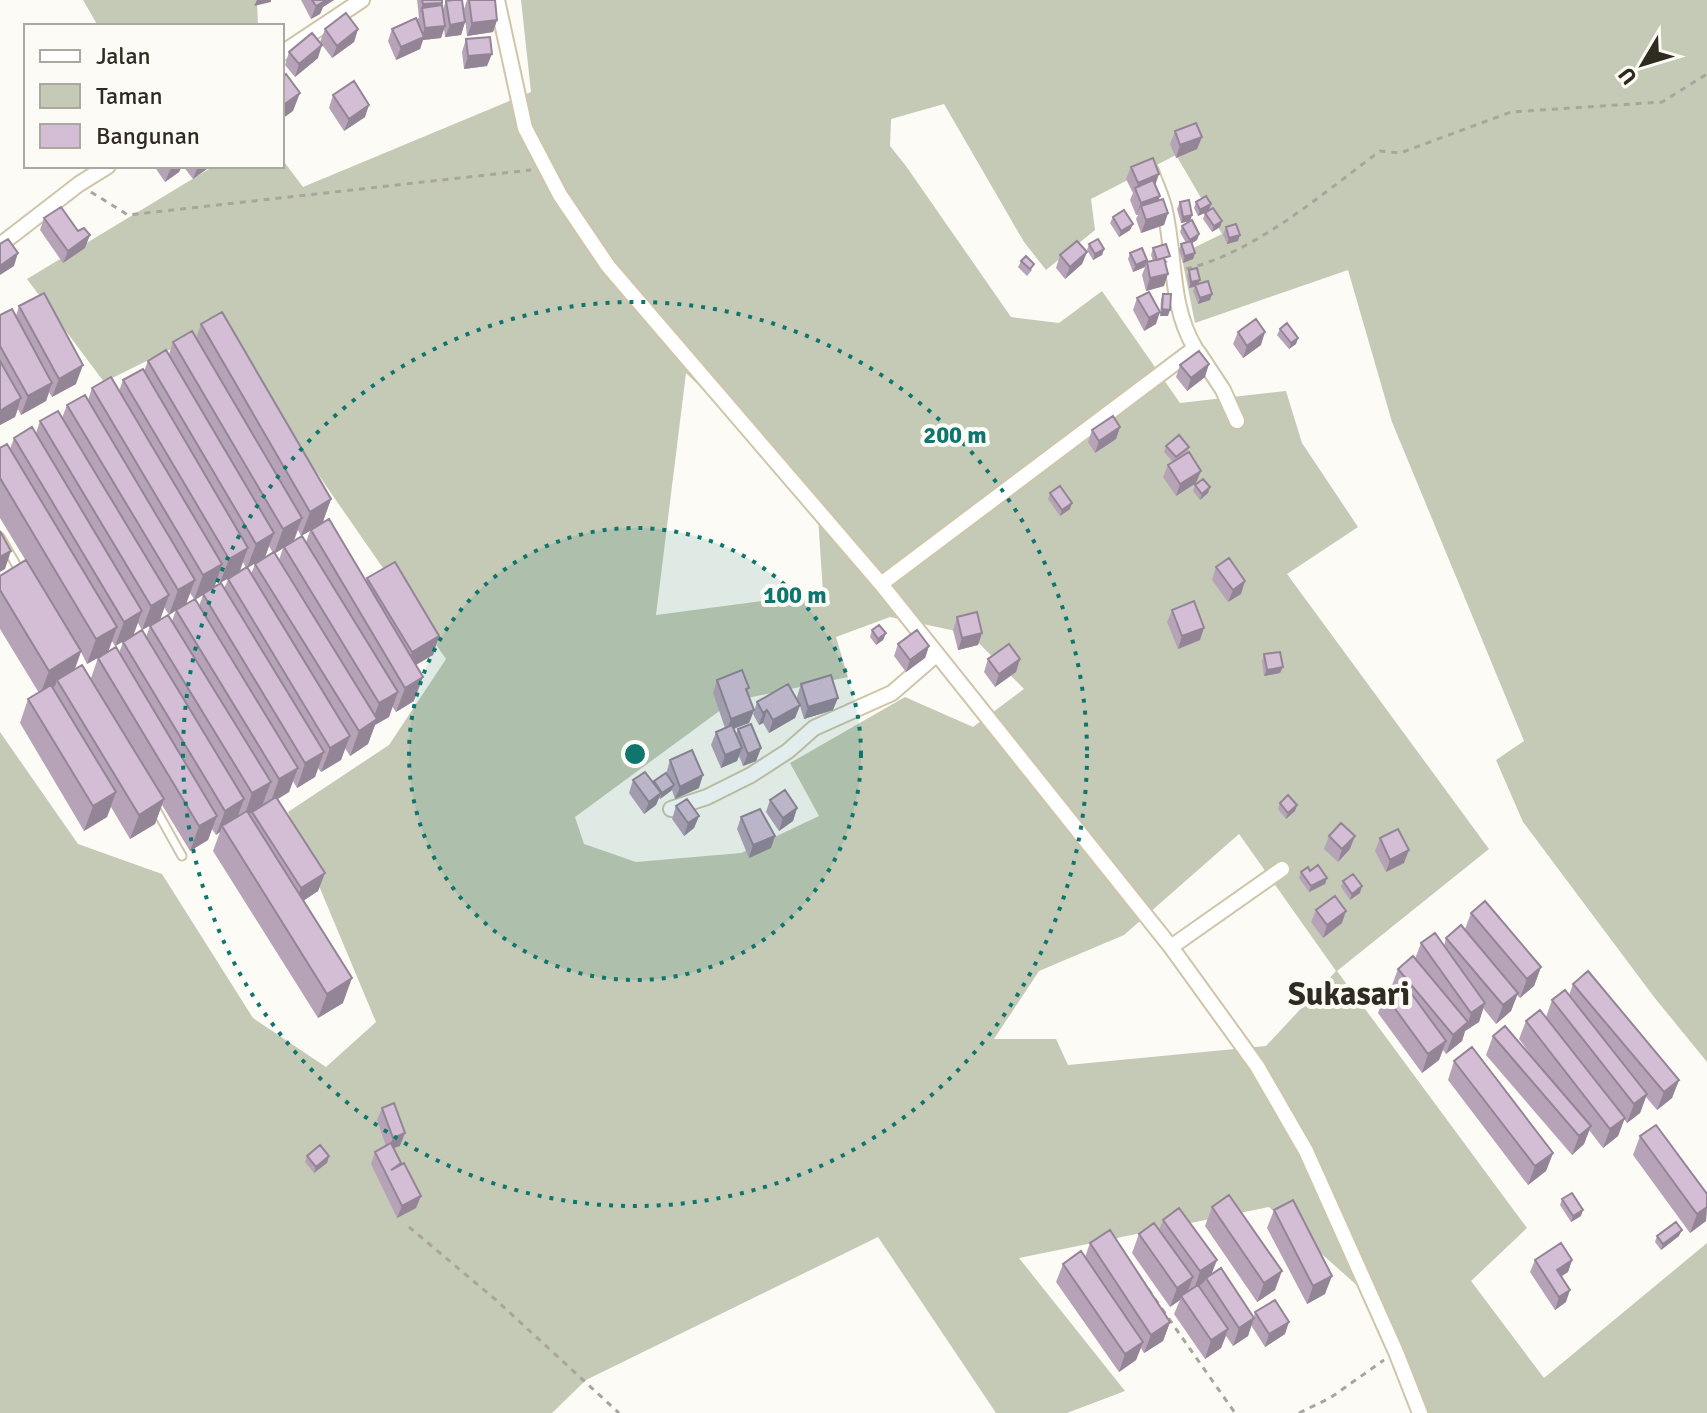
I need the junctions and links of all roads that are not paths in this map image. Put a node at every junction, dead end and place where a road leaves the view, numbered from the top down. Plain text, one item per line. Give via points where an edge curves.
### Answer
1 (362, 0) edge
2 (497, 0) edge
3 (284, 52) edge
4 (105, 168) edge
5 (1151, 171) edge
6 (0, 245) edge
7 (1195, 348) junction
8 (1237, 421) dead end
9 (0, 537) edge
10 (22, 576) edge
11 (881, 584) junction
12 (937, 654) junction
13 (151, 801) edge
14 (671, 809) dead end
15 (182, 856) dead end
16 (1282, 869) dead end
17 (1171, 947) junction
18 (1420, 1413) edge

1 - 3 street
2 - 11 street via 525,128 560,195 608,266
4 - 6 street
5 - 7 street via 1164,208 1183,328
7 - 8 street
7 - 11 street
9 - 10 lane
11 - 12 street
12 - 14 street via 892,693 814,728 751,775
12 - 17 street
13 - 15 lane
16 - 17 street
17 - 18 street via 1257,1066 1306,1151

